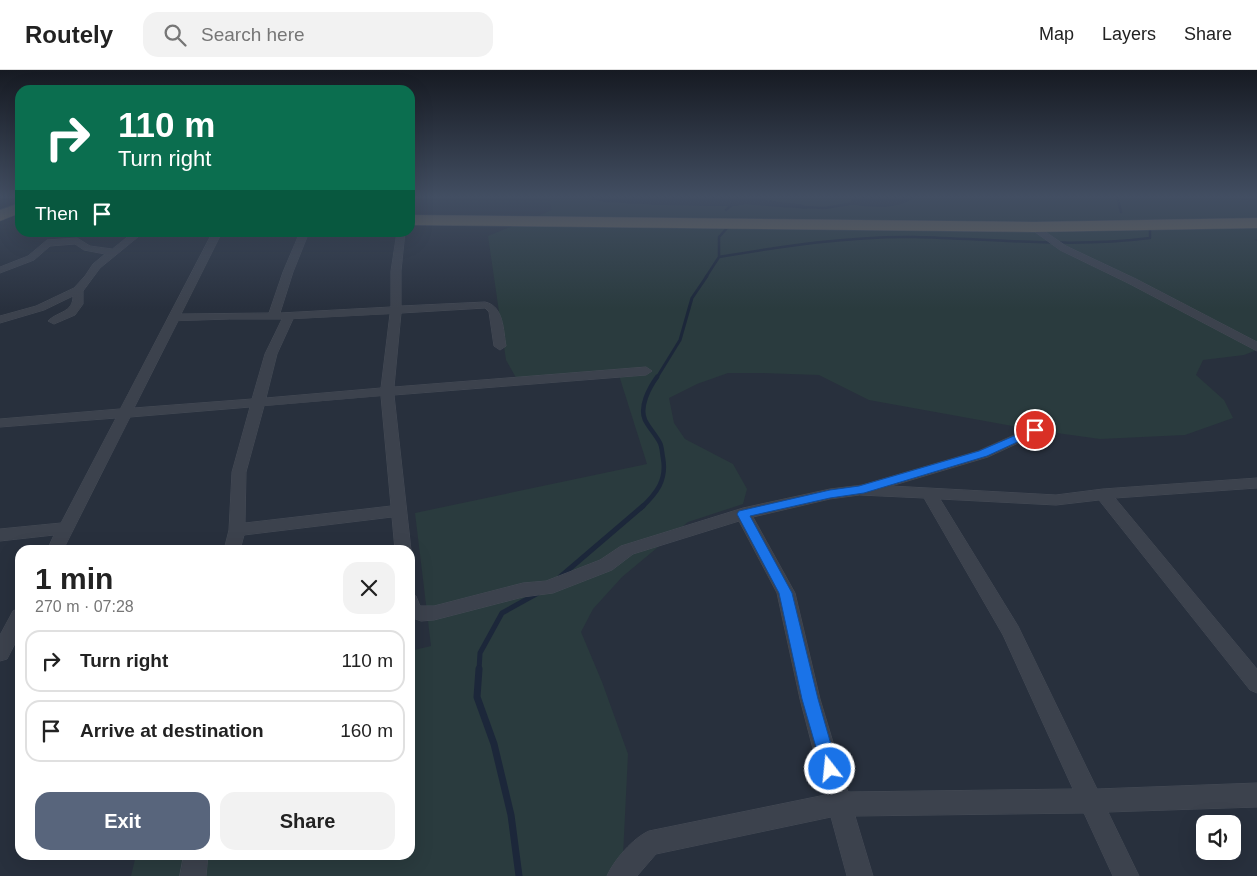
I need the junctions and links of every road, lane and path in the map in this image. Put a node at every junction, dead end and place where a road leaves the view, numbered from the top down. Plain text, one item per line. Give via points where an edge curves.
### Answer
1 (1043, 234) edge
2 (133, 237) edge
3 (215, 237) edge
4 (303, 237) edge
5 (400, 237) edge
6 (113, 252) junction
7 (0, 270) edge
8 (78, 290) junction
9 (396, 310) junction
10 (273, 316) junction
11 (289, 316) junction
12 (174, 318) junction
13 (0, 320) edge
14 (54, 320) dead end
15 (500, 346) dead end
16 (1257, 347) edge
17 (646, 371) dead end
18 (387, 391) junction
19 (256, 403) junction
20 (124, 412) junction
21 (0, 423) edge
22 (1035, 430) dead end
23 (1257, 483) edge
24 (860, 490) junction
25 (1103, 494) junction
26 (930, 495) junction
27 (400, 510) junction
28 (743, 514) junction
29 (66, 528) junction
30 (237, 530) junction
31 (0, 535) edge
32 (58, 545) edge
33 (233, 545) edge
34 (403, 545) edge
35 (415, 611) edge
36 (15, 626) edge
37 (0, 654) edge
38 (1257, 684) edge
39 (1257, 795) edge
40 (1091, 801) junction
41 (840, 804) junction
42 (195, 860) edge
43 (193, 876) edge
44 (620, 876) edge
45 (860, 876) edge
46 (1126, 876) edge

1 - 16 street via 1063,248
2 - 6 street
3 - 12 street
4 - 10 street
5 - 9 street
6 - 7 street via 99,252 77,242 46,243 31,258
6 - 8 street via 96,266
8 - 13 street via 40,308
8 - 14 street via 78,304 71,312
9 - 11 street
9 - 15 street via 489,306 494,312
9 - 18 street
10 - 11 street
10 - 12 street
11 - 19 street via 271,354
12 - 20 street
17 - 18 street
18 - 19 street
18 - 27 street
19 - 20 street
19 - 30 street via 239,472
20 - 21 street
20 - 29 street
22 - 24 street via 983,454
23 - 25 street
24 - 26 street
24 - 28 street
25 - 26 street via 1056,500
25 - 38 street
26 - 40 street via 1011,632
27 - 30 street
27 - 34 street
28 - 35 street via 627,550 606,565 547,588 523,590 434,612
28 - 41 street via 786,593 810,699
29 - 31 street
29 - 32 street
30 - 33 street
36 - 37 street
39 - 40 street
40 - 41 street
40 - 46 street
41 - 44 street via 649,844
41 - 45 street
42 - 43 street

